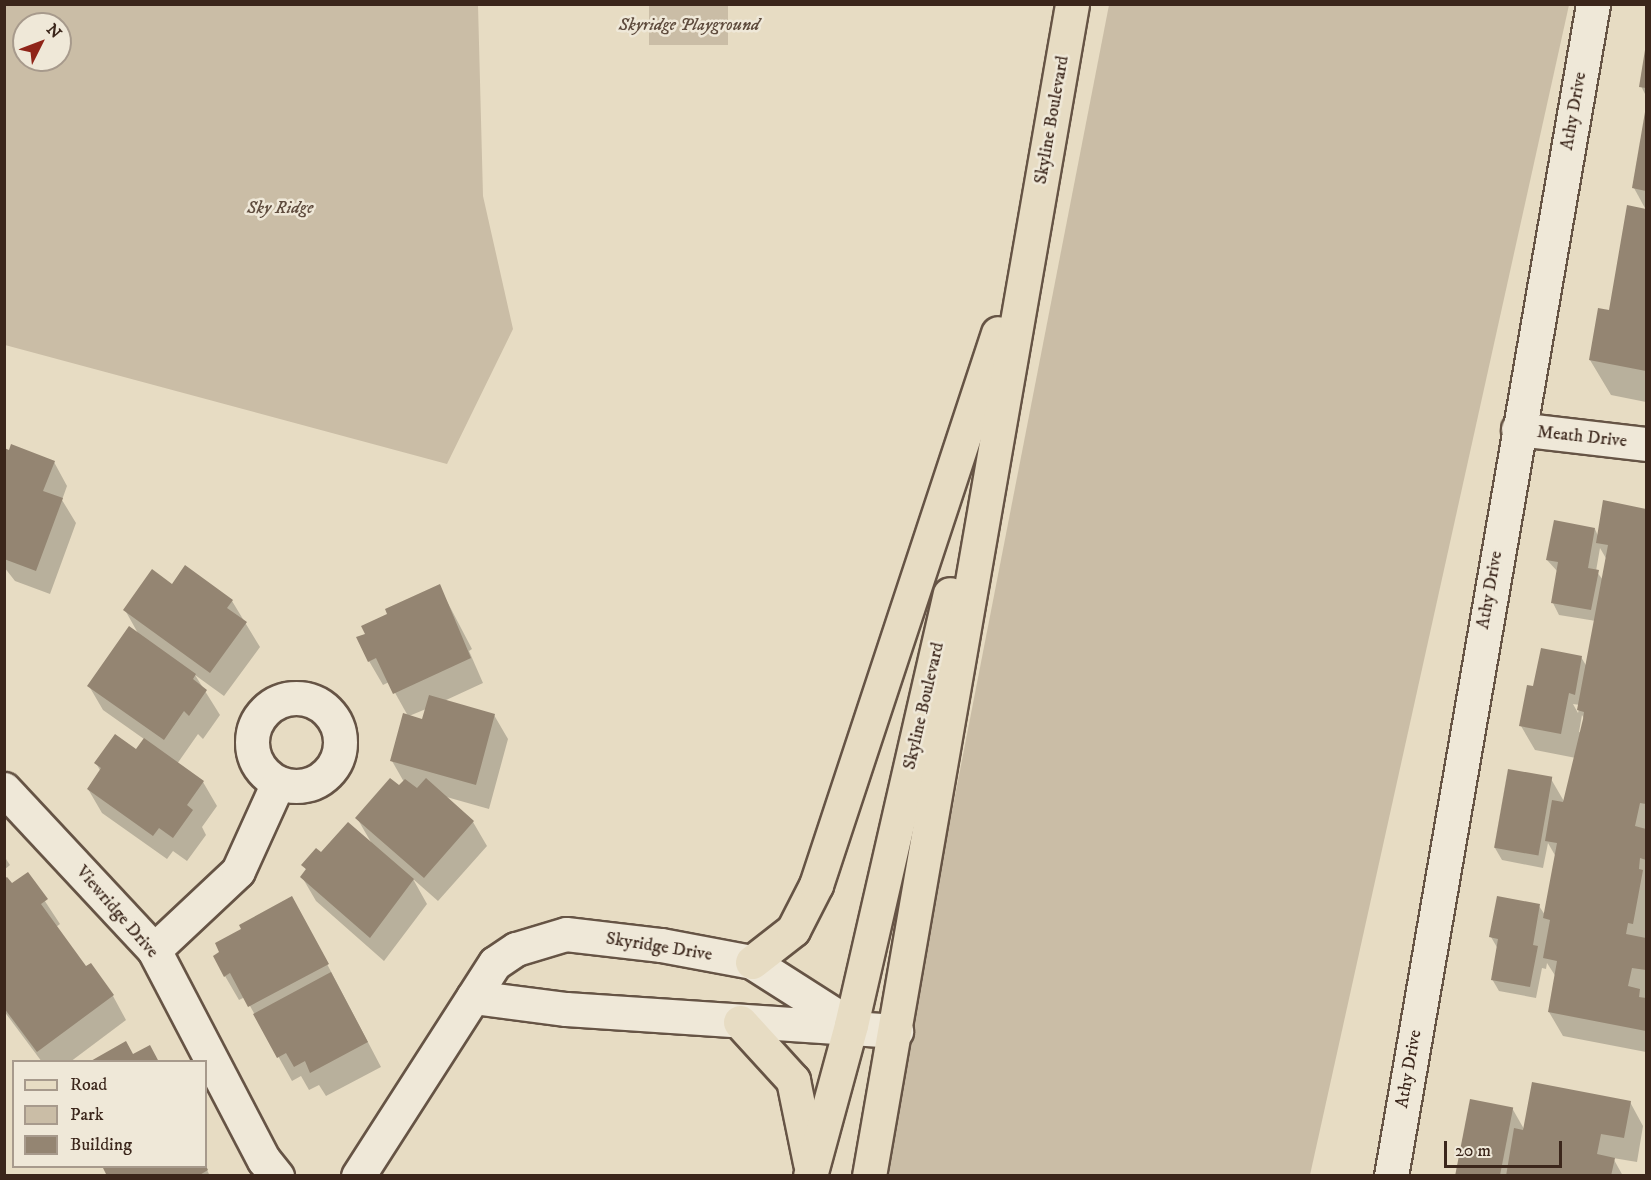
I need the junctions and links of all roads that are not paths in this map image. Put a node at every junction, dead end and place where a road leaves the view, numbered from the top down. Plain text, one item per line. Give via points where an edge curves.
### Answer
1 (1072, 4) edge
2 (1593, 4) edge
3 (1031, 235) junction
4 (1518, 429) junction
5 (1647, 444) edge
6 (278, 783) dead end
7 (4, 789) edge
8 (154, 950) junction
9 (752, 962) junction
10 (473, 997) junction
11 (740, 1023) junction
12 (851, 1025) junction
13 (896, 1031) junction
14 (810, 1172) edge
15 (278, 1176) edge
16 (358, 1176) edge
17 (869, 1176) edge
18 (1391, 1176) edge

1 - 3 main road, Skyline Boulevard
2 - 4 street, Athy Drive
3 - 9 main road via 816,885 793,930
3 - 12 main road, Skyline Boulevard
3 - 13 main road, Skyline Boulevard
4 - 5 street, Meath Drive
4 - 18 street, Athy Drive
6 - 8 street via 238,871
7 - 8 street, Viewridge Drive
8 - 15 street, Viewridge Drive via 264,1160
9 - 10 street, Skyridge Drive via 661,945 566,934 516,949 495,963
9 - 12 street, Skyridge Drive
10 - 11 street, Skyridge Drive via 543,1007
10 - 16 street, Skyridge Drive
11 - 12 street, Skyridge Drive
11 - 14 main road via 793,1080
12 - 13 street, Skyridge Drive
12 - 14 main road, Skyline Boulevard
13 - 17 main road, Skyline Boulevard

